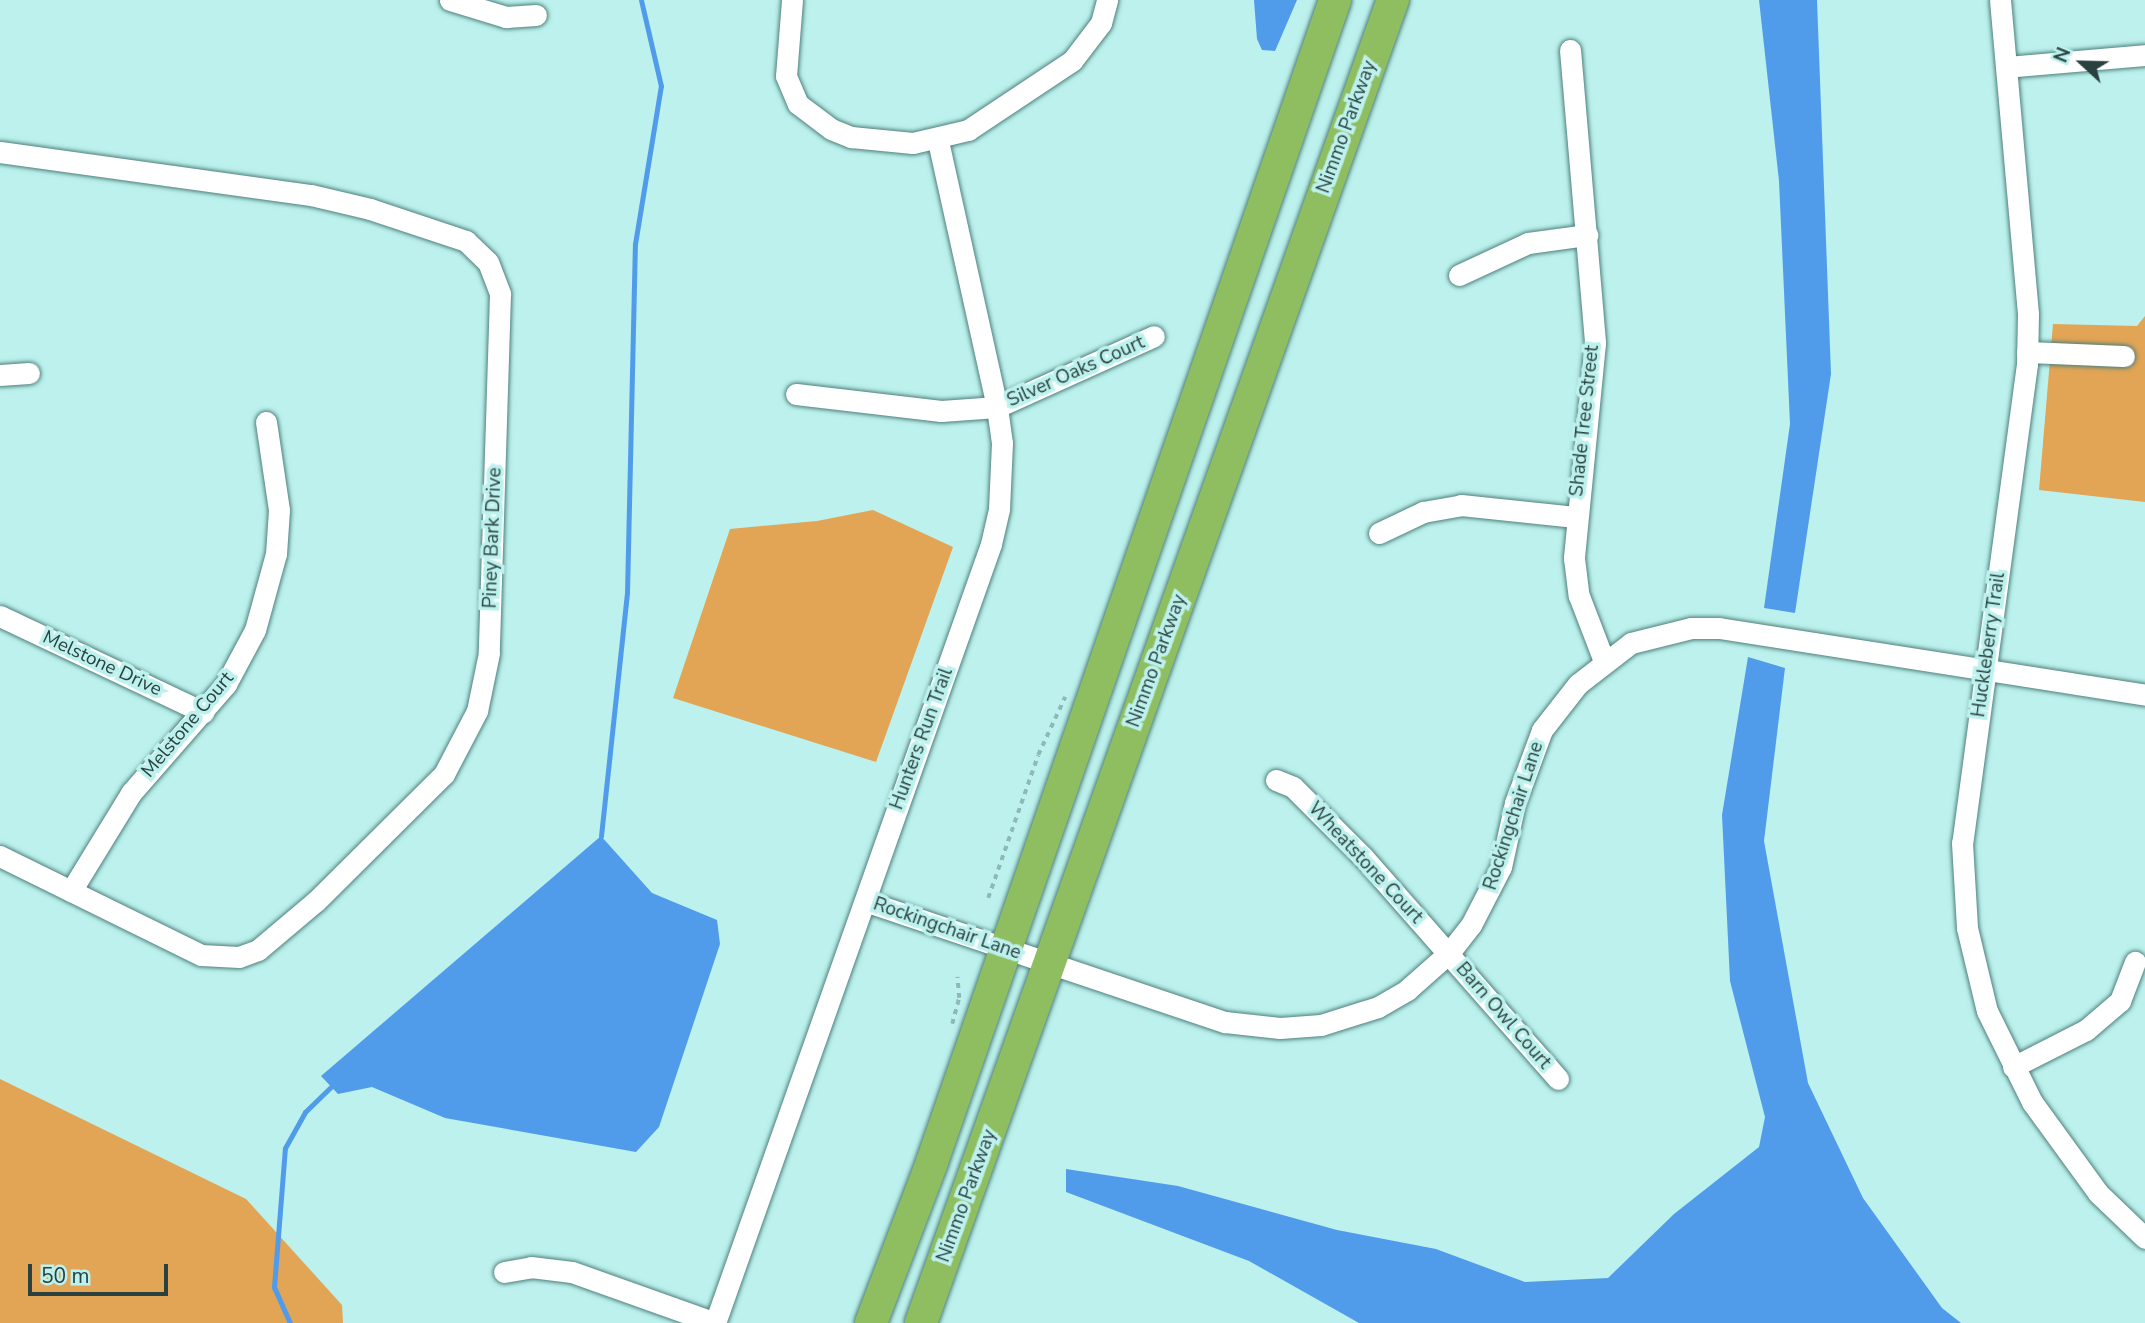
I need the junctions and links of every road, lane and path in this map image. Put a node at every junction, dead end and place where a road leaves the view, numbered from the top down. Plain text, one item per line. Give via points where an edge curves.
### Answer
1 (450, 0) edge
2 (792, 0) edge
3 (1107, 0) edge
4 (1335, 0) edge
5 (1393, 0) edge
6 (2000, 0) edge
7 (536, 15) dead end
8 (1570, 50) dead end
9 (2145, 55) edge
10 (2006, 67) junction
11 (938, 140) junction
12 (0, 152) edge
13 (1587, 235) junction
14 (1460, 275) dead end
15 (1154, 336) dead end
16 (2028, 352) junction
17 (2124, 356) dead end
18 (30, 373) dead end
19 (0, 375) edge
20 (796, 394) dead end
21 (997, 407) junction
22 (266, 422) dead end
23 (1575, 517) junction
24 (1379, 533) dead end
25 (0, 616) edge
26 (1604, 660) junction
27 (1985, 669) junction
28 (2145, 695) edge
29 (203, 712) junction
30 (1276, 780) dead end
31 (0, 856) edge
32 (71, 891) junction
33 (865, 901) junction
34 (1006, 949) junction
35 (1449, 953) junction
36 (2135, 962) dead end
37 (1049, 963) junction
38 (2012, 1067) junction
39 (1558, 1079) dead end
40 (2145, 1238) edge
41 (504, 1272) dead end
42 (715, 1323) edge
43 (871, 1323) edge
44 (921, 1323) edge

1 - 7 street via 506,17
2 - 11 street via 786,76 798,104 831,129 851,137 913,143
3 - 11 street via 1101,23 1072,61 986,121
4 - 34 highway
5 - 37 highway, Nimmo Parkway
6 - 10 street, Huckleberry Trail
8 - 13 street, Shade Tree Street
9 - 10 street
10 - 16 street, Huckleberry Trail
11 - 21 street, Hunters Run Trail
12 - 32 street, Piney Bark Drive via 311,195 370,209 466,241 488,262 500,293 489,653 477,711 444,774 316,901 258,950 239,957 201,955
13 - 14 street via 1528,243
13 - 23 street, Shade Tree Street via 1595,343
15 - 21 street, Silver Oaks Court
16 - 17 street
16 - 27 street, Huckleberry Trail
18 - 19 street
20 - 21 street via 941,411
21 - 33 street, Hunters Run Trail via 1002,479 991,544
22 - 29 street, Melstone Court via 279,510 270,583 241,661
23 - 24 street via 1461,505 1423,512
23 - 26 street, Shade Tree Street via 1579,596
25 - 29 street, Melstone Drive
26 - 27 street, Rockingchair Lane via 1658,634 1719,628
26 - 35 street, Rockingchair Lane via 1578,684 1542,730 1515,803 1501,867 1471,925
27 - 28 street, Rockingchair Lane
27 - 38 street, Huckleberry Trail via 1962,843 1963,891 1976,974
29 - 32 street, Melstone Court via 131,793
30 - 35 street, Wheatstone Court via 1293,787
31 - 32 street, Piney Bark Drive
33 - 34 street, Rockingchair Lane
33 - 42 street, Hunters Run Trail
34 - 37 street, Rockingchair Lane
34 - 43 highway
35 - 37 street, Rockingchair Lane via 1407,990 1378,1007 1321,1025 1280,1028 1194,1013
35 - 39 street, Barn Owl Court
36 - 38 street via 2120,1001 2095,1023
37 - 44 highway, Nimmo Parkway
38 - 40 street, Huckleberry Trail via 2066,1153
41 - 42 street via 531,1267 572,1272

